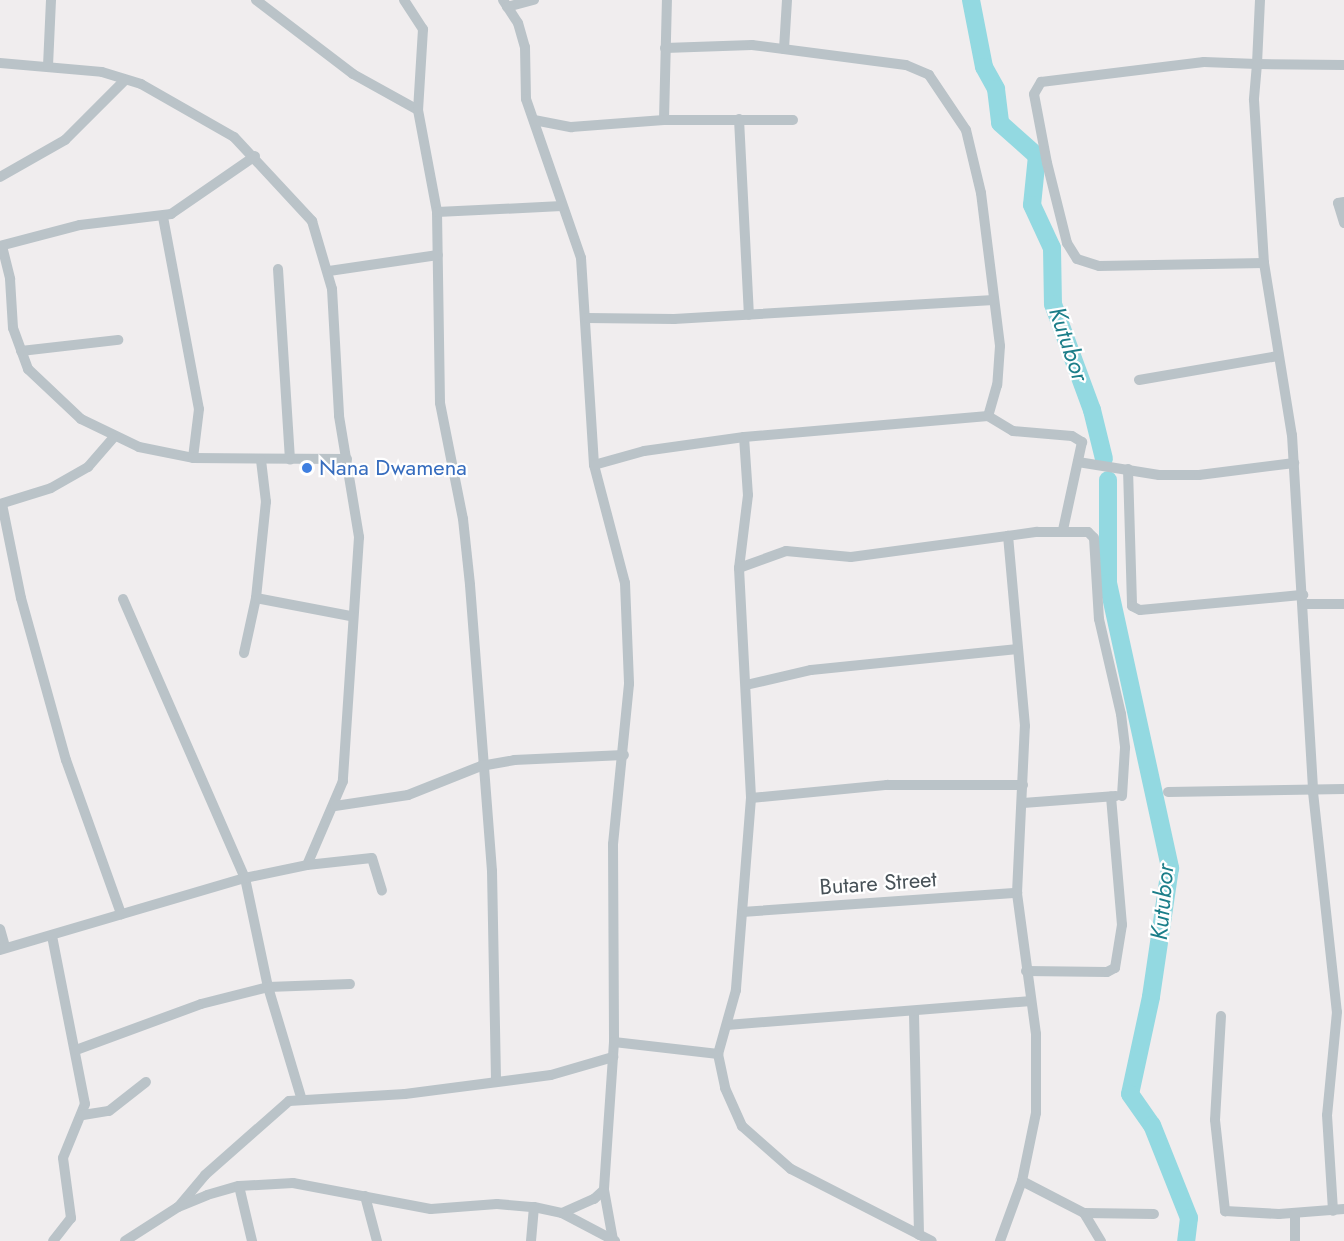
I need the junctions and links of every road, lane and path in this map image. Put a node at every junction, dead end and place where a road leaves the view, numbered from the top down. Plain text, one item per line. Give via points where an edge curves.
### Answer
1 (51, 0) edge
2 (256, 0) edge
3 (404, 0) edge
4 (534, 0) edge
5 (667, 0) edge
6 (787, 0) edge
7 (1260, 0) edge
8 (505, 3) edge
9 (665, 48) junction
10 (784, 49) junction
11 (0, 63) edge
12 (1257, 64) junction
13 (1344, 65) edge
14 (48, 66) junction
15 (125, 80) junction
16 (418, 110) junction
17 (739, 119) junction
18 (534, 120) junction
19 (664, 120) junction
20 (793, 120) dead end
21 (255, 156) junction
22 (0, 177) edge
23 (1344, 202) edge
24 (562, 206) junction
25 (437, 212) junction
26 (163, 217) junction
27 (1344, 223) edge
28 (1, 246) edge
29 (438, 255) junction
30 (1264, 263) junction
31 (278, 269) dead end
32 (329, 271) junction
33 (993, 300) junction
34 (749, 315) junction
35 (587, 318) junction
36 (118, 340) dead end
37 (21, 351) junction
38 (1278, 356) junction
39 (1139, 380) dead end
40 (988, 417) junction
41 (744, 437) junction
42 (113, 438) junction
43 (193, 458) junction
44 (347, 459) junction
45 (261, 460) junction
46 (290, 460) junction
47 (1078, 462) junction
48 (1294, 463) junction
49 (594, 465) junction
50 (1128, 469) junction
51 (1, 504) edge
52 (1063, 530) junction
53 (1008, 536) junction
54 (739, 568) junction
55 (256, 598) junction
56 (123, 599) dead end
57 (1304, 600) junction
58 (1344, 604) edge
59 (350, 616) junction
60 (1018, 649) junction
61 (244, 653) dead end
62 (746, 685) junction
63 (624, 755) junction
64 (481, 766) junction
65 (1023, 785) junction
66 (1344, 789) edge
67 (1168, 792) dead end
68 (1313, 792) junction
69 (1121, 796) junction
70 (751, 798) junction
71 (1023, 803) junction
72 (335, 806) junction
73 (307, 865) junction
74 (245, 878) junction
75 (382, 890) dead end
76 (1017, 894) junction
77 (742, 912) junction
78 (122, 914) junction
79 (0, 930) edge
80 (52, 936) junction
81 (2, 949) edge
82 (1026, 971) junction
83 (350, 984) dead end
84 (268, 987) junction
85 (1031, 1001) junction
86 (1341, 1012) edge
87 (914, 1014) junction
88 (1221, 1016) dead end
89 (727, 1025) junction
90 (614, 1042) junction
91 (76, 1050) junction
92 (718, 1054) junction
93 (613, 1057) junction
94 (496, 1080) junction
95 (146, 1082) dead end
96 (301, 1097) junction
97 (83, 1115) junction
98 (1022, 1181) junction
99 (239, 1186) junction
100 (604, 1190) junction
101 (365, 1196) junction
102 (178, 1207) junction
103 (534, 1207) junction
104 (1338, 1210) edge
105 (562, 1213) junction
106 (1084, 1213) junction
107 (1154, 1214) dead end
108 (1295, 1214) junction
109 (919, 1235) junction
110 (614, 1240) edge
111 (52, 1241) edge
112 (125, 1241) edge
113 (252, 1241) edge
114 (377, 1241) edge
115 (531, 1241) edge
116 (932, 1241) edge
117 (1000, 1241) edge
118 (1101, 1241) edge
119 (1295, 1241) edge

1 - 14 street
2 - 16 street via 352,74
3 - 16 street via 423,29
4 - 8 street
5 - 9 street
6 - 10 street
7 - 12 street
8 - 18 street via 518,23 525,47 526,99
9 - 10 street
9 - 19 street
10 - 33 street via 796,54 906,65 929,75 957,113 972,144
11 - 14 street
12 - 13 street
12 - 30 street via 1254,100
12 - 30 street via 1204,62 1113,75 1047,79 1034,94 1067,243 1077,259 1099,266
14 - 15 street
15 - 21 street via 141,84 234,137
15 - 22 street via 65,140
16 - 25 street
17 - 19 street
17 - 20 street
17 - 34 street
18 - 19 street via 571,127
18 - 24 street
21 - 26 street via 191,204
21 - 32 street via 312,221
23 - 27 street via 1338,203
24 - 25 street
24 - 35 street via 581,258
25 - 29 street
26 - 28 street via 80,225
26 - 43 street via 199,410
28 - 37 street
29 - 32 street
29 - 64 street via 438,380 464,526
30 - 38 street
31 - 46 street
32 - 44 street
33 - 34 street
33 - 40 street via 999,372
34 - 35 street
35 - 49 street via 585,375
36 - 37 street
37 - 42 street via 28,369 48,392
38 - 39 street
38 - 48 street
40 - 41 street
40 - 47 street via 1013,430 1078,438 1082,442
41 - 49 street via 644,451
41 - 54 street via 748,495
42 - 43 street
42 - 51 street via 88,467 51,488
43 - 45 street
44 - 46 street
44 - 59 street via 359,537
45 - 46 street
45 - 55 street via 266,502
47 - 50 street
47 - 52 street
48 - 50 street via 1200,475
48 - 57 street
49 - 63 street via 625,583 629,684
50 - 57 street via 1132,606 1140,610
51 - 78 street via 21,598 66,760
52 - 53 street
52 - 69 street via 1088,532 1094,538 1099,619 1125,748
53 - 54 street via 851,557 786,551
53 - 60 street
54 - 62 street
55 - 59 street
55 - 61 street
56 - 74 street
57 - 58 street
57 - 68 street
59 - 72 street via 349,722 343,781
60 - 62 street via 811,670
60 - 65 street via 1025,726
62 - 70 street
63 - 64 street via 556,756
63 - 90 street via 613,844
64 - 72 street via 408,795
64 - 94 street via 492,871
65 - 70 street via 887,785
65 - 71 street
66 - 68 street
67 - 68 street
68 - 86 street
69 - 71 street
69 - 82 street via 1122,925 1115,968 1107,972
70 - 77 street
71 - 76 street
72 - 73 street
73 - 74 street
73 - 75 street via 372,858
74 - 78 street
74 - 84 street
76 - 77 street, Butare Street
76 - 82 street
77 - 89 street via 736,990
78 - 80 street
79 - 81 street
80 - 81 street
80 - 91 street
82 - 85 street
83 - 84 street
84 - 91 street via 201,1004
84 - 96 street
85 - 87 street
85 - 98 street via 1036,1113
86 - 104 street via 1327,1115
87 - 89 street
87 - 109 street
88 - 108 street via 1215,1120 1225,1211 1232,1215
89 - 92 street
90 - 92 street
90 - 93 street
91 - 97 street
92 - 109 street via 732,1110 778,1160 845,1201
93 - 94 street via 568,1071
93 - 100 street
94 - 96 street via 405,1094
95 - 97 street via 109,1111
96 - 102 street via 277,1109
97 - 111 street via 63,1158 71,1218
98 - 106 street
98 - 117 street
99 - 101 street via 293,1182
99 - 102 street
99 - 113 street
100 - 105 street via 594,1199
100 - 110 street
101 - 103 street via 431,1209 497,1204
101 - 114 street
102 - 112 street
103 - 105 street
103 - 115 street
104 - 108 street
105 - 110 street
106 - 107 street
106 - 118 street
108 - 119 street
109 - 116 street

